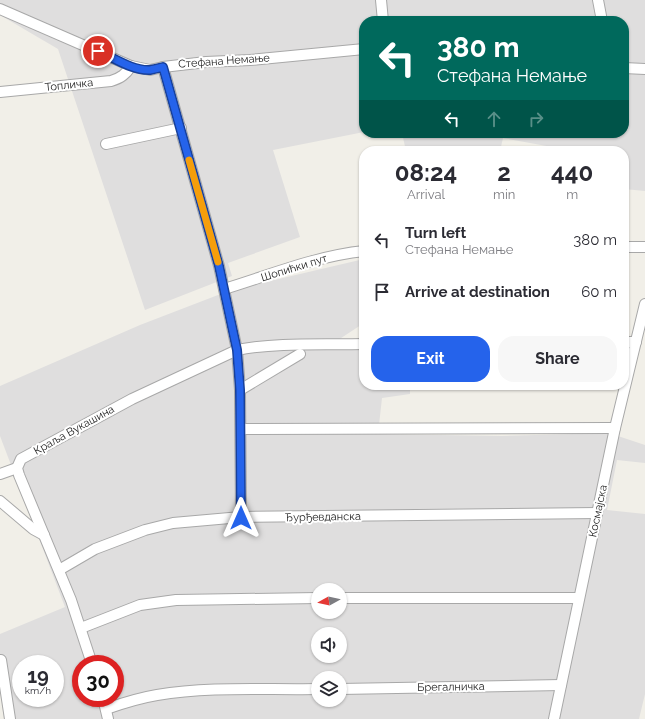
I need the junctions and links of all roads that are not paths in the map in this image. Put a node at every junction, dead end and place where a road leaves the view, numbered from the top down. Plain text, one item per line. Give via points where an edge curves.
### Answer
1 (381, 0) edge
2 (598, 0) edge
3 (0, 9) edge
4 (383, 16) edge
5 (601, 16) edge
6 (359, 49) edge
7 (131, 66) junction
8 (163, 67) junction
9 (629, 68) edge
10 (645, 69) edge
11 (0, 92) edge
12 (181, 128) junction
13 (106, 144) dead end
14 (629, 247) edge
15 (645, 247) edge
16 (359, 252) edge
17 (224, 289) junction
18 (645, 304) edge
19 (629, 342) edge
20 (636, 342) junction
21 (359, 344) edge
22 (237, 350) junction
23 (300, 354) dead end
24 (629, 371) edge
25 (240, 390) junction
26 (624, 390) edge
27 (615, 428) junction
28 (241, 429) junction
29 (17, 468) junction
30 (0, 474) edge
31 (0, 501) edge
32 (597, 513) junction
33 (241, 518) junction
34 (44, 535) junction
35 (59, 570) junction
36 (311, 598) edge
37 (347, 598) edge
38 (580, 598) junction
39 (81, 628) junction
40 (89, 655) edge
41 (1, 660) dead end
42 (561, 685) junction
43 (311, 689) edge
44 (347, 689) edge
45 (106, 708) joint
46 (10, 719) edge
47 (108, 719) edge
48 (554, 719) edge

1 - 4 street
2 - 5 street
3 - 7 street, Стефана Немање
6 - 8 street, Стефана Немање
7 - 8 street, Стефана Немање via 150,70
7 - 11 street, Топличка via 121,78 111,81
8 - 12 street
9 - 10 street
12 - 13 street
12 - 17 street
14 - 15 street
16 - 17 street, Шопићки пут via 315,261
17 - 22 street
18 - 20 street, Космајска
19 - 20 street
20 - 24 street, Космајска
21 - 22 street, Краља Вукашина via 288,345
22 - 25 street
22 - 29 street, Краља Вукашина via 91,420 21,459
23 - 25 street
25 - 28 street
26 - 27 street, Космајска
27 - 28 street
27 - 32 street, Космајска
28 - 33 street
29 - 30 street
29 - 34 street
31 - 34 street
32 - 33 street, Ђурђевданска
32 - 38 street, Космајска
33 - 35 street, Ђурђевданска via 173,523 145,530 95,549
34 - 35 street
35 - 39 street
36 - 39 street via 176,600 140,605
37 - 38 street
38 - 42 street, Космајска
39 - 40 street
41 - 46 street
42 - 44 street, Брегалничка
42 - 48 street, Космајска
43 - 45 street via 219,689 184,692 156,695
45 - 47 street

